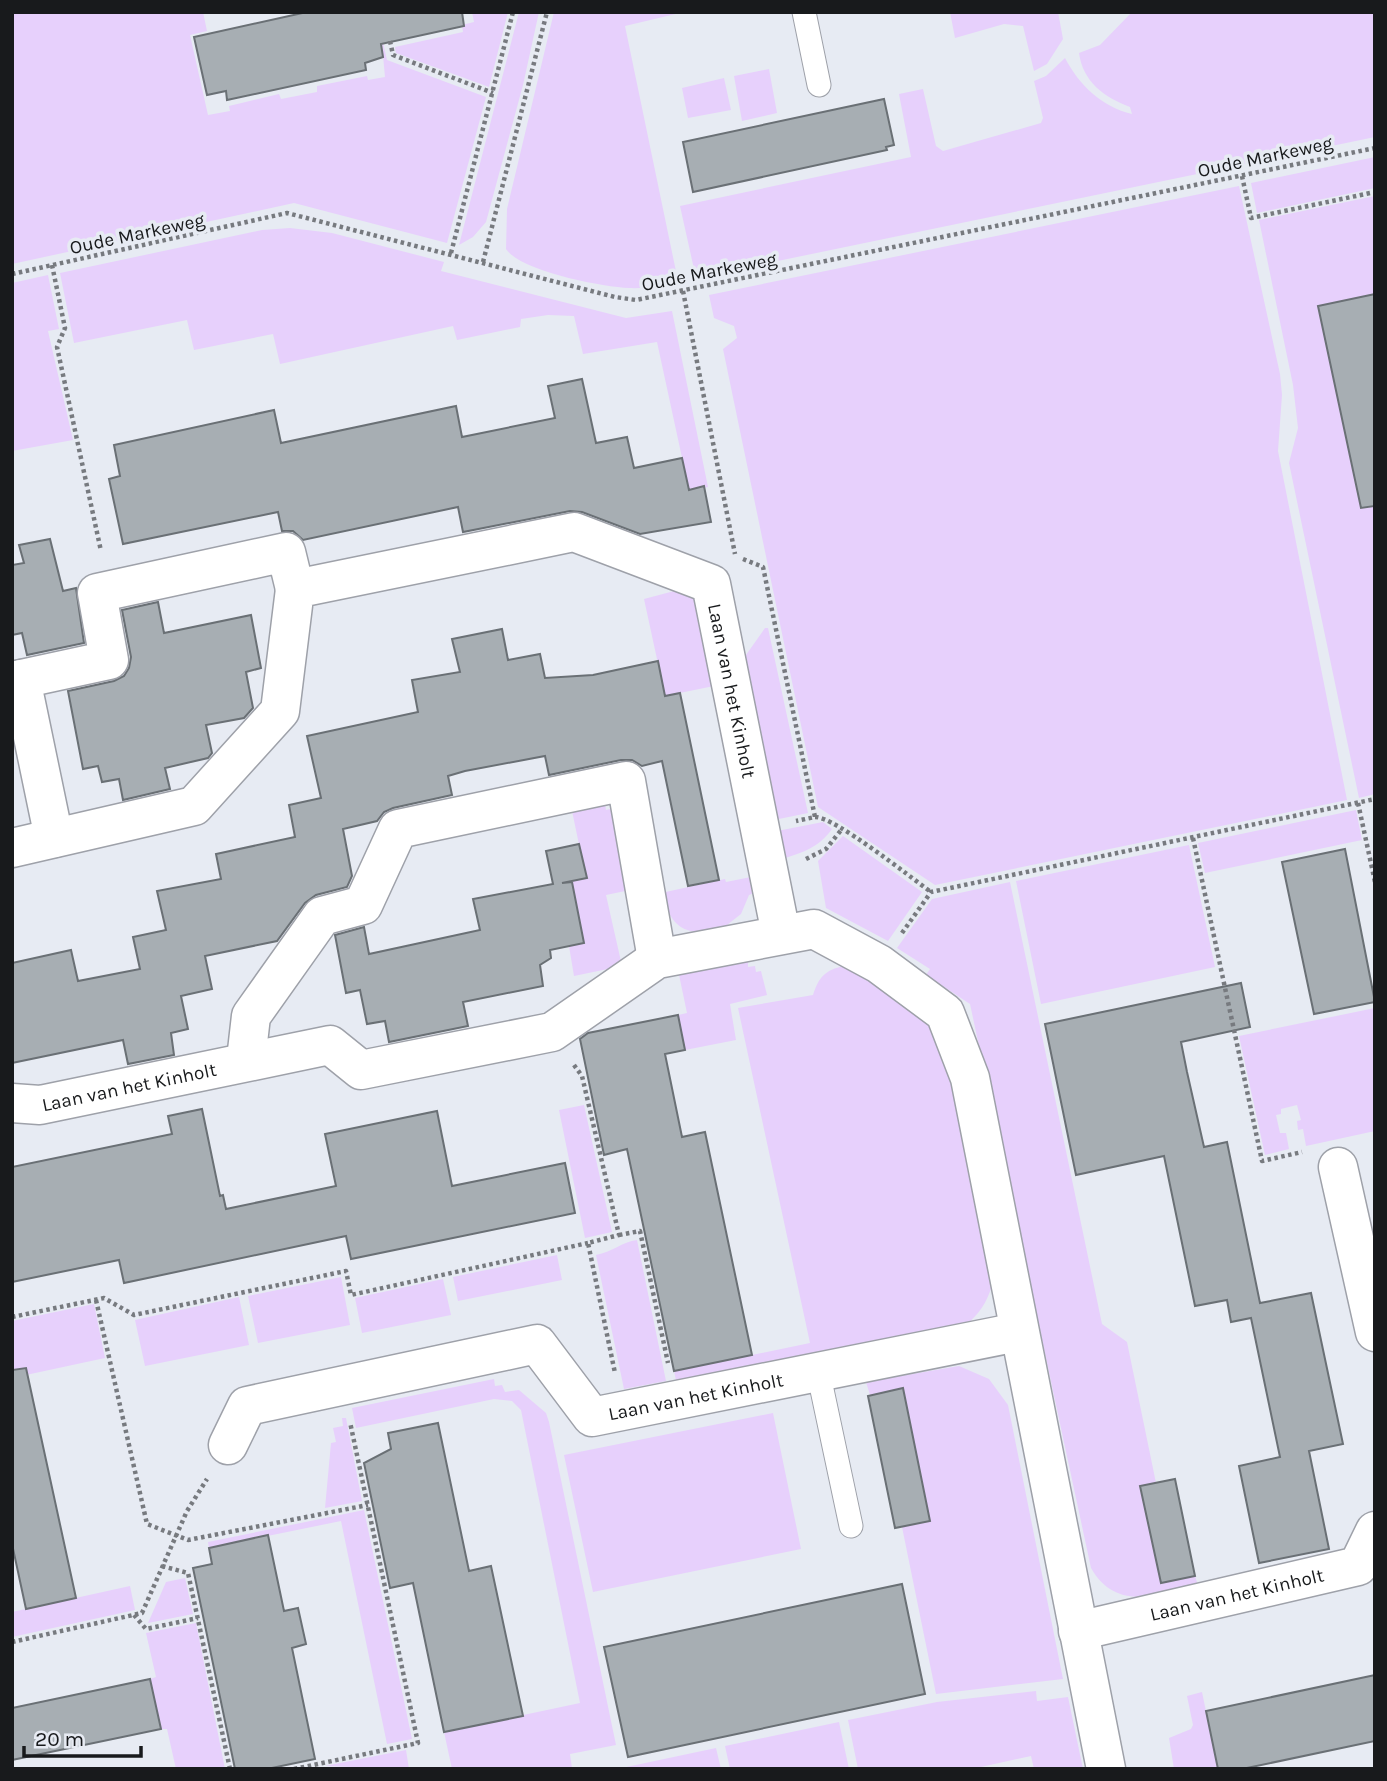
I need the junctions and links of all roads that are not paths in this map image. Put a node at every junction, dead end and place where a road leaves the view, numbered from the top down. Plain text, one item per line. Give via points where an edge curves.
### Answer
1 (804, 12) edge
2 (820, 85) dead end
3 (295, 589) junction
4 (17, 680) edge
5 (54, 838) junction
6 (12, 848) edge
7 (781, 934) junction
8 (657, 959) junction
9 (246, 1060) junction
10 (12, 1103) edge
11 (1324, 1159) road end
12 (1018, 1332) junction
13 (1375, 1332) edge
14 (818, 1371) junction
15 (228, 1445) road end
16 (851, 1525) dead end
17 (1375, 1531) edge
18 (1078, 1631) junction
19 (1107, 1769) edge

1 - 2 lane
3 - 4 street via 286,552 97,593 109,660
3 - 5 street via 280,711 194,806
3 - 7 street, Laan van het Kinholt via 574,531 711,584
4 - 5 street
5 - 6 street
7 - 8 street, Laan van het Kinholt
7 - 12 street, Laan van het Kinholt via 814,929 879,964 945,1013 970,1078
8 - 9 street, Laan van het Kinholt via 552,1032 361,1070 330,1045
8 - 9 street via 626,780 398,830 363,905 322,916 251,1016
9 - 10 street, Laan van het Kinholt via 40,1105
11 - 13 street
12 - 14 street, Laan van het Kinholt
12 - 18 street, Laan van het Kinholt
14 - 15 street, Laan van het Kinholt via 592,1417 537,1344 247,1406
14 - 16 lane
17 - 18 street, Laan van het Kinholt via 1358,1566
18 - 19 street, Laan van het Kinholt

